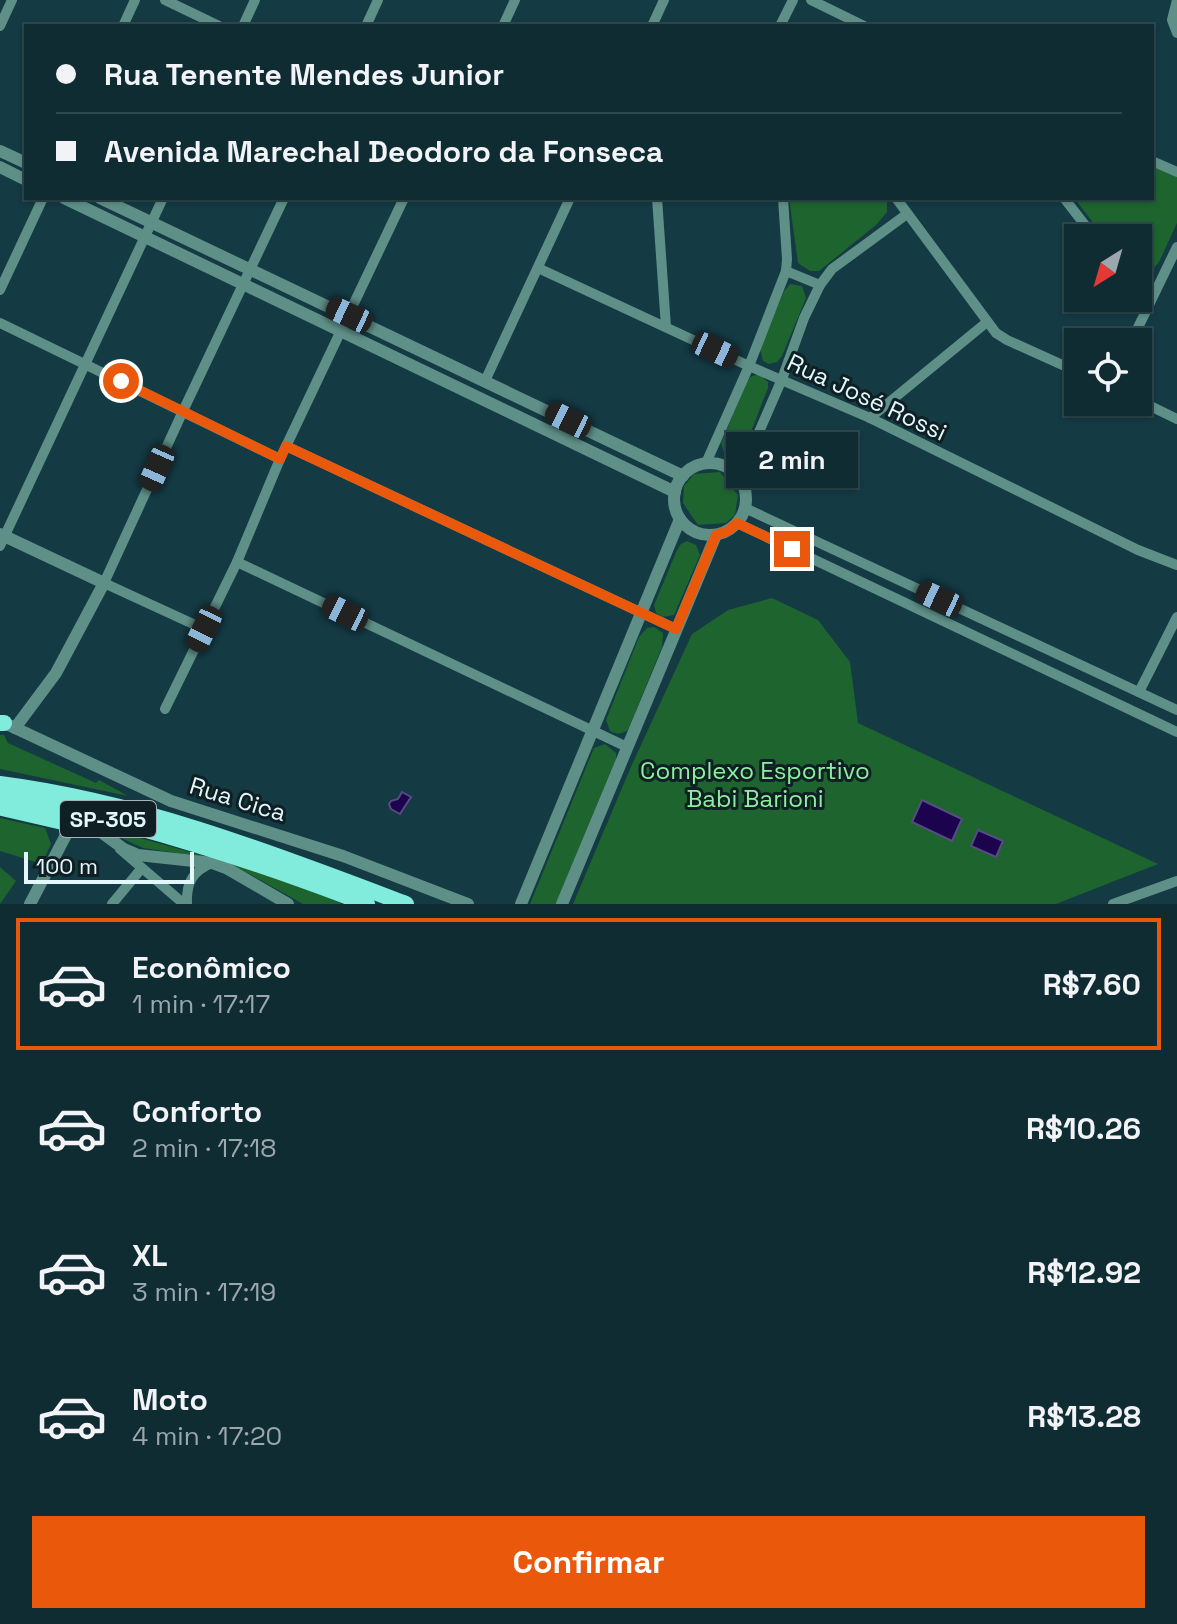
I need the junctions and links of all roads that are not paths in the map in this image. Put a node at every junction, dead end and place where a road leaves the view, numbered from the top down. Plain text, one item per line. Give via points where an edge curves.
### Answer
1 (12, 0) edge
2 (135, 0) edge
3 (165, 0) edge
4 (255, 0) edge
5 (378, 0) edge
6 (515, 0) edge
7 (664, 0) edge
8 (793, 0) edge
9 (811, 0) edge
10 (1177, 0) edge
11 (124, 24) edge
12 (215, 24) edge
13 (244, 24) edge
14 (367, 24) edge
15 (504, 24) edge
16 (653, 24) edge
17 (781, 24) edge
18 (860, 24) edge
19 (0, 26) edge
20 (1176, 32) edge
21 (0, 151) edge
22 (24, 162) edge
23 (1154, 162) edge
24 (0, 167) edge
25 (1177, 172) edge
26 (24, 179) edge
27 (42, 200) edge
28 (68, 200) edge
29 (104, 200) edge
30 (162, 200) edge
31 (283, 200) edge
32 (403, 200) edge
33 (569, 200) edge
34 (657, 200) edge
35 (783, 200) edge
36 (897, 200) edge
37 (1066, 200) edge
38 (907, 214) junction
39 (152, 223) junction
40 (1084, 224) edge
41 (145, 237) junction
42 (1177, 247) edge
43 (538, 268) junction
44 (250, 269) junction
45 (786, 271) junction
46 (242, 285) junction
47 (820, 285) junction
48 (0, 290) edge
49 (1152, 297) edge
50 (349, 315) junction
51 (987, 322) junction
52 (0, 323) edge
53 (666, 327) junction
54 (341, 331) junction
55 (86, 364) junction
56 (749, 366) junction
57 (1064, 366) edge
58 (782, 379) junction
59 (485, 381) junction
60 (1152, 407) edge
61 (183, 411) junction
62 (870, 418) junction
63 (1177, 419) edge
64 (286, 446) junction
65 (280, 459) junction
66 (706, 463) junction
67 (683, 476) junction
68 (739, 478) junction
69 (675, 492) junction
70 (745, 508) junction
71 (680, 519) junction
72 (737, 523) junction
73 (716, 535) junction
74 (2, 539) edge
75 (237, 562) junction
76 (1177, 565) edge
77 (104, 583) junction
78 (641, 614) junction
79 (1177, 617) edge
80 (204, 629) junction
81 (676, 629) junction
82 (1139, 692) junction
83 (165, 709) dead end
84 (1177, 710) edge
85 (5, 724) edge
86 (593, 730) junction
87 (1177, 732) edge
88 (627, 747) junction
89 (0, 784) edge
90 (0, 797) edge
91 (0, 807) edge
92 (67, 823) junction
93 (113, 842) junction
94 (214, 856) junction
95 (141, 869) junction
96 (1177, 881) edge
97 (30, 904) edge
98 (112, 904) edge
99 (186, 904) edge
100 (288, 904) edge
101 (367, 904) edge
102 (406, 904) edge
103 (468, 904) edge
104 (521, 904) edge
105 (562, 904) edge
106 (1113, 904) edge

1 - 19 street
2 - 11 street
3 - 12 street
4 - 13 street
5 - 14 street
6 - 15 street
7 - 16 street
8 - 17 street
9 - 18 street
10 - 20 street via 1172,20
21 - 22 street
23 - 25 street
24 - 26 street
27 - 48 street
28 - 41 street
29 - 39 street
30 - 39 street
31 - 44 street
32 - 50 street
33 - 43 street
34 - 53 street
35 - 45 street
36 - 38 street
37 - 40 street
38 - 47 street via 832,269
38 - 51 street
39 - 41 street
39 - 44 street
41 - 46 street
41 - 55 street
42 - 49 street
43 - 53 street, Rua José Rossi
43 - 59 street
44 - 46 street
44 - 50 street
45 - 47 street
45 - 56 street
46 - 54 street
46 - 61 street
47 - 58 street
50 - 54 street
50 - 59 street
51 - 57 street via 1007,340
51 - 62 street
52 - 55 street
53 - 56 street, Rua José Rossi
54 - 64 street
54 - 69 street
55 - 61 street
55 - 74 street
56 - 58 street, Rua José Rossi
56 - 66 street
58 - 62 street, Rua José Rossi
58 - 68 street
59 - 67 street
60 - 63 street
61 - 65 street
61 - 77 street
62 - 76 street, Rua José Rossi
64 - 65 street
64 - 78 street
65 - 75 street
66 - 67 street
66 - 68 street via 725,467
67 - 69 street
68 - 70 street
69 - 71 street
70 - 72 street
70 - 82 street
71 - 73 street via 692,530
71 - 78 street
72 - 73 street
72 - 87 street
73 - 81 street
74 - 77 street
75 - 80 street
75 - 86 street
77 - 80 street
77 - 85 street via 56,673
78 - 81 street
78 - 86 street
79 - 82 street
80 - 83 street
81 - 88 street
82 - 84 street
85 - 103 street, Rua Cica via 171,801 343,856
86 - 88 street
86 - 104 street
88 - 105 street
89 - 102 main road via 100,802 213,834
90 - 94 main road, SP-305 via 112,820
91 - 92 main road
92 - 93 street via 98,830
92 - 97 street via 67,833
93 - 94 street via 149,857
93 - 95 street
94 - 99 street via 192,879
94 - 100 street
94 - 101 main road
95 - 98 street
95 - 99 street
96 - 106 street

